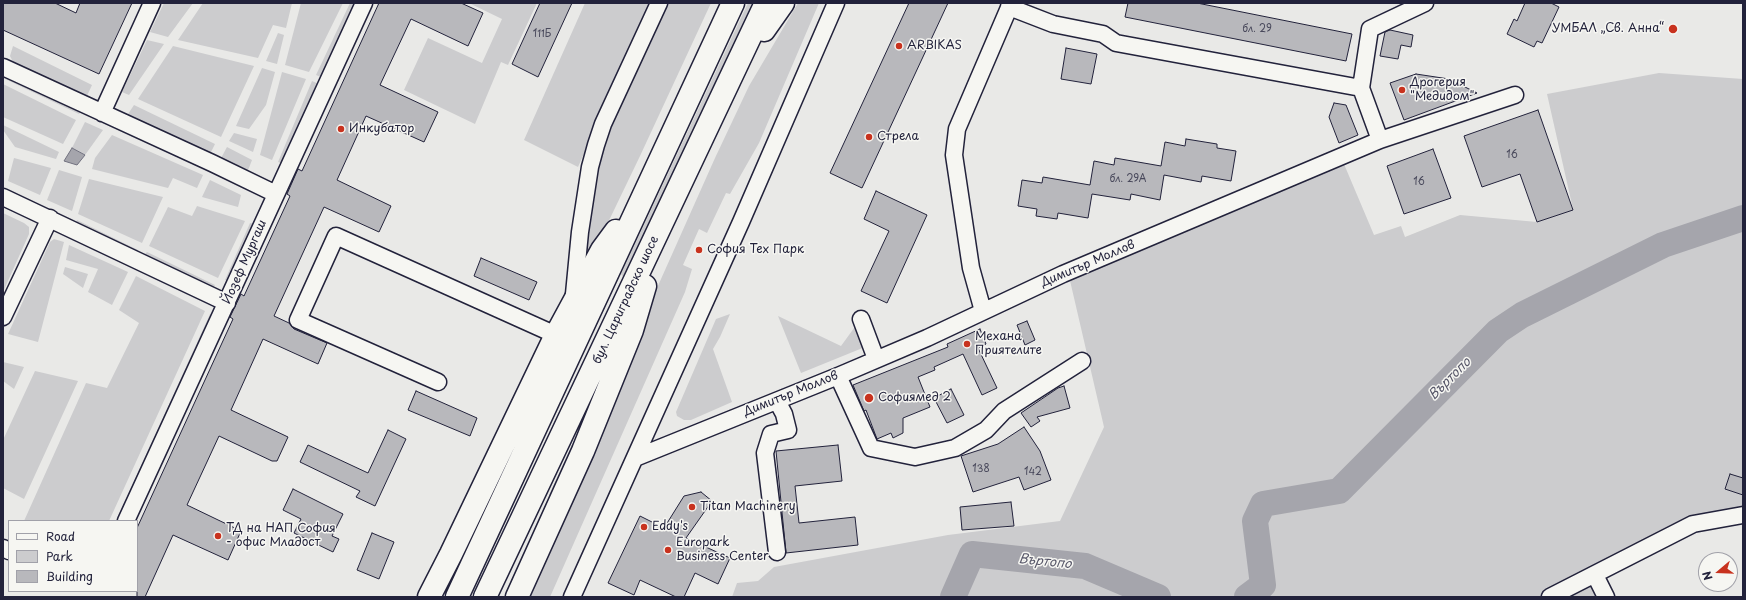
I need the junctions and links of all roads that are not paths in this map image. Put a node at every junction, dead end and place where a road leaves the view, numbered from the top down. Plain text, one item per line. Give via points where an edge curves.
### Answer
1 (152, 3) edge
2 (364, 3) edge
3 (659, 3) edge
4 (733, 3) edge
5 (766, 3) edge
6 (783, 3) edge
7 (836, 3) edge
8 (1425, 3) edge
9 (1010, 5) edge
10 (3, 67) edge
11 (729, 80) junction
12 (1361, 88) junction
13 (1515, 95) dead end
14 (102, 113) junction
15 (1380, 140) junction
16 (646, 191) junction
17 (276, 194) junction
18 (3, 197) edge
19 (50, 218) junction
20 (666, 218) junction
21 (227, 303) junction
22 (573, 304) junction
23 (983, 311) junction
24 (3, 317) edge
25 (861, 319) dead end
26 (556, 335) junction
27 (876, 359) junction
28 (1082, 360) dead end
29 (838, 376) junction
30 (438, 382) dead end
31 (777, 401) junction
32 (635, 458) junction
33 (1743, 515) edge
34 (126, 520) edge
35 (777, 552) dead end
36 (1596, 574) junction
37 (429, 597) edge
38 (457, 597) edge
39 (485, 597) edge
40 (517, 597) edge
41 (572, 597) edge
42 (1550, 597) edge
43 (1606, 597) edge

1 - 14 street
2 - 17 street, Йозеф Мургаш
3 - 22 street via 603,124 596,145 580,232
4 - 16 highway
5 - 11 highway, бул. Цариградско шосе
6 - 11 highway
7 - 32 street
8 - 12 street via 1370,29
9 - 12 street via 1053,24 1103,34 1116,43
9 - 23 street via 957,130 954,155 971,268
10 - 14 street
11 - 20 highway, бул. Цариградско шосе
12 - 15 street
13 - 15 street, Димитър Моллов
14 - 17 street
15 - 23 street, Димитър Моллов via 1063,274
16 - 22 highway via 602,250
16 - 38 highway
17 - 21 street, Йозеф Мургаш
18 - 19 street
19 - 21 street
19 - 24 street
20 - 39 highway, бул. Цариградско шосе
20 - 40 highway via 632,330 583,451
21 - 34 street, Йозеф Мургаш
22 - 26 highway
23 - 27 street, Димитър Моллов
25 - 27 street
26 - 30 street via 336,236 298,320
26 - 37 highway
27 - 29 street, Димитър Моллов
28 - 29 street via 1004,411 986,430 955,448 915,458 871,448
29 - 31 street, Димитър Моллов
31 - 32 street, Димитър Моллов
31 - 35 street via 788,430 771,434 765,453
32 - 41 street
33 - 36 street via 1693,524
36 - 42 street
36 - 43 street

